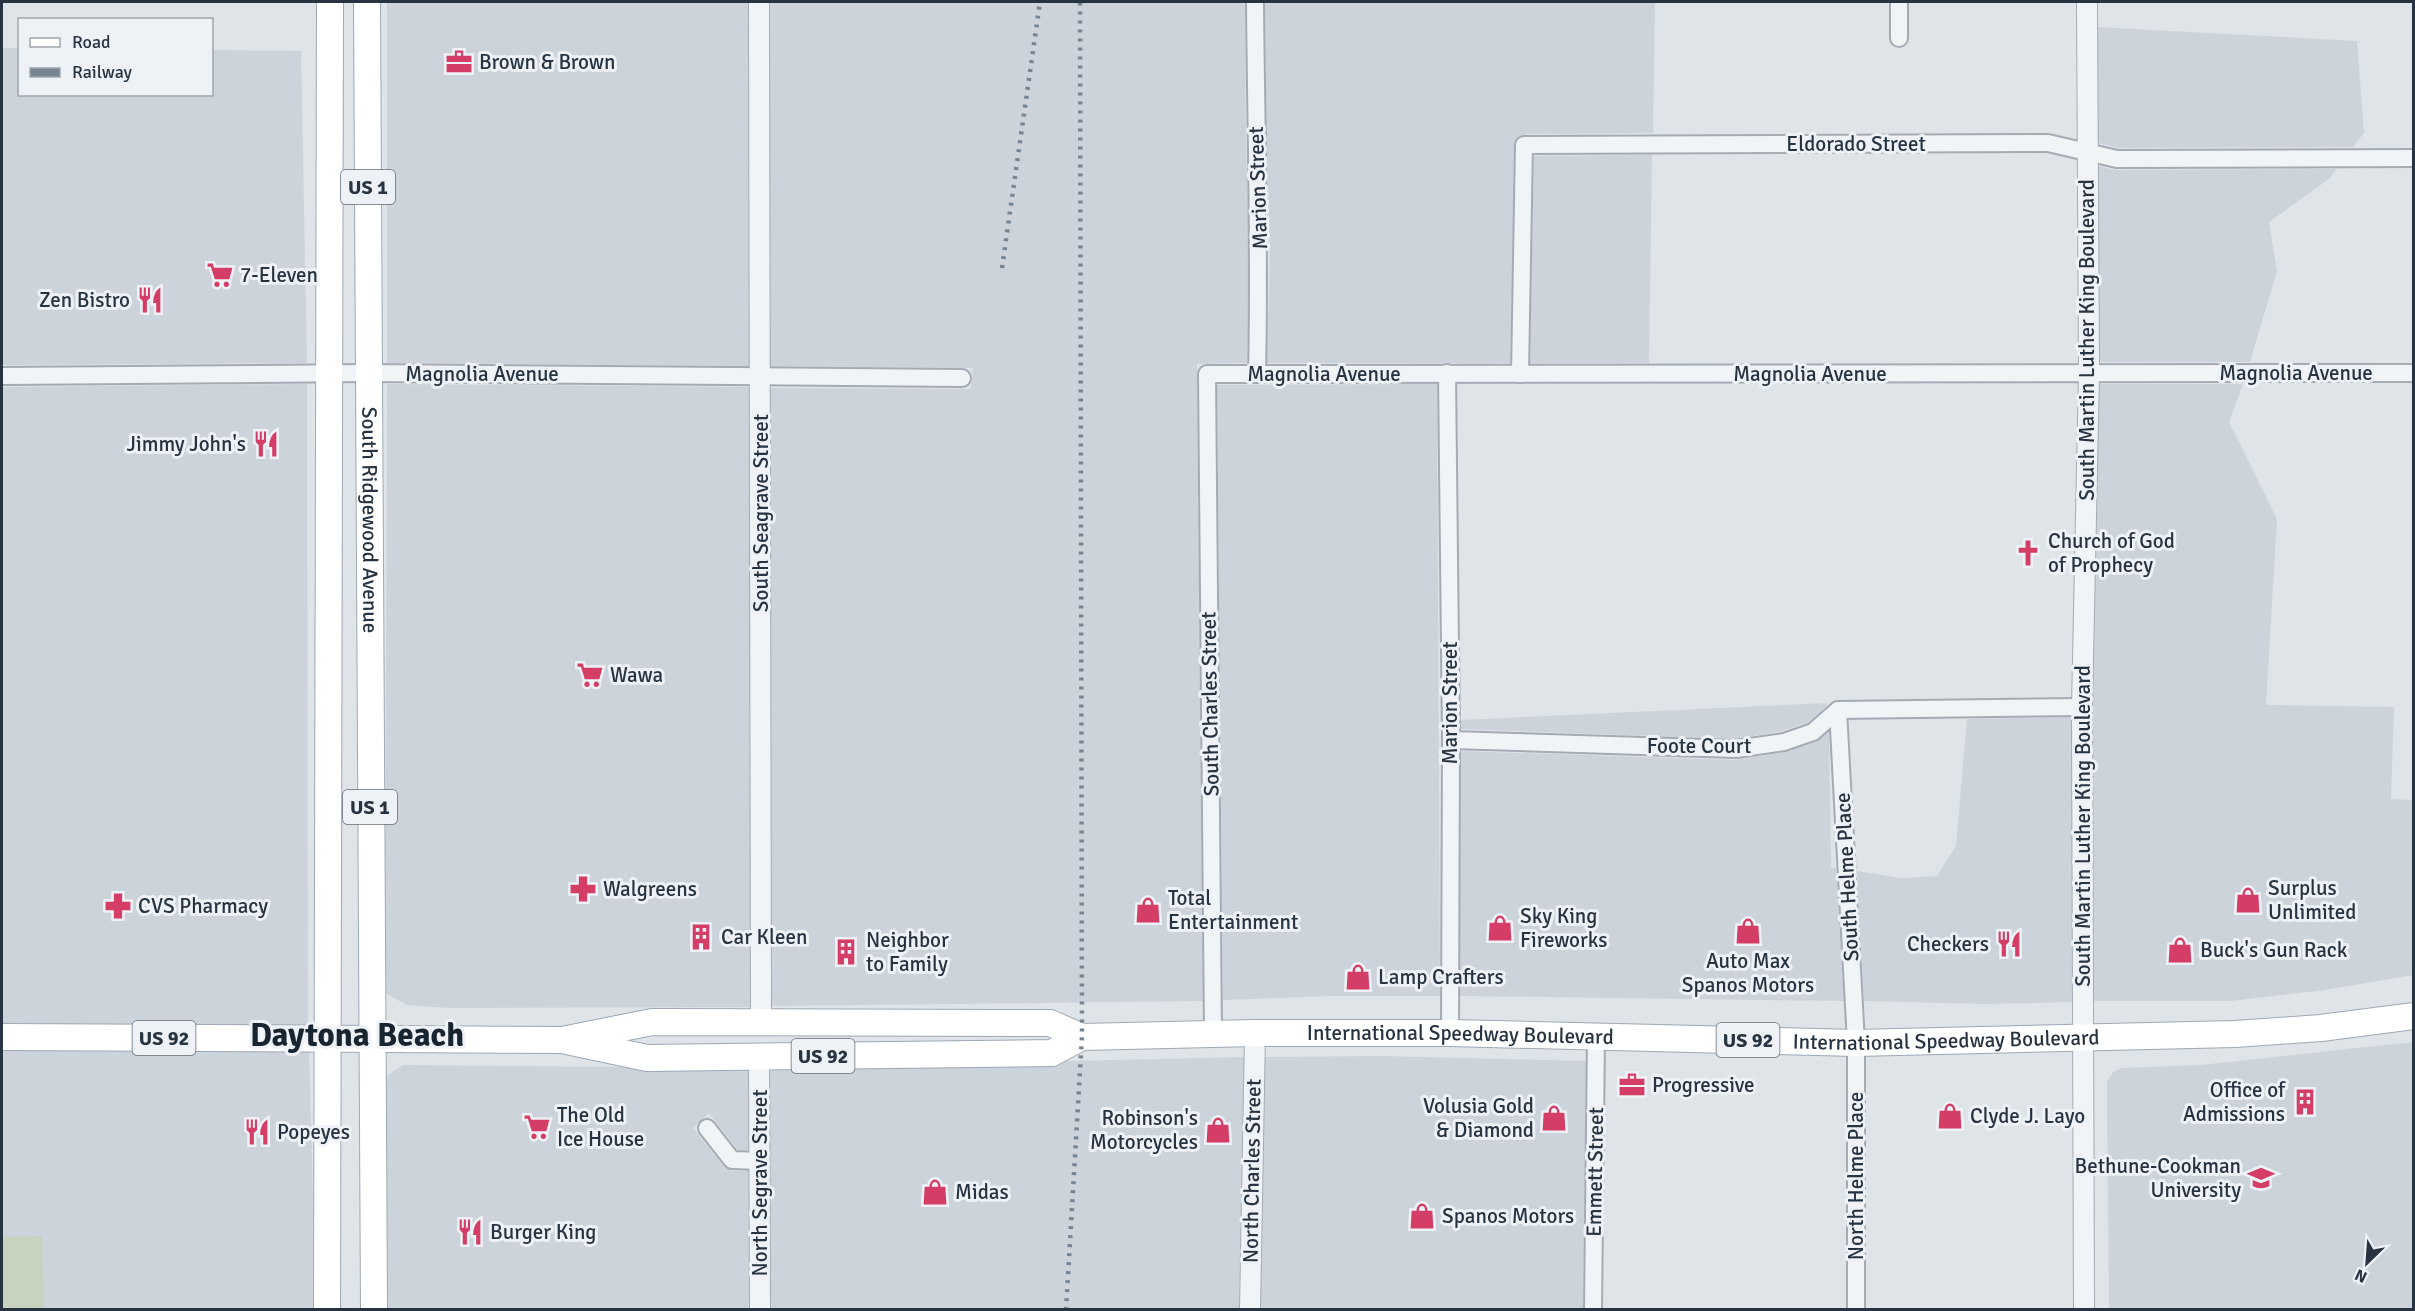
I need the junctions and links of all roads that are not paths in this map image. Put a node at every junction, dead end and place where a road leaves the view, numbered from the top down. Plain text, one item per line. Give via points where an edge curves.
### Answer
1 (330, 2) edge
2 (367, 2) edge
3 (759, 2) edge
4 (1255, 2) edge
5 (1899, 2) edge
6 (2087, 2) edge
7 (1899, 38) dead end
8 (2088, 152) junction
9 (2414, 158) edge
10 (330, 373) junction
11 (368, 373) junction
12 (2090, 373) junction
13 (2414, 373) edge
14 (1207, 374) joint
15 (1257, 374) junction
16 (1447, 374) junction
17 (1520, 374) junction
18 (2, 376) edge
19 (760, 377) junction
20 (962, 378) dead end
21 (2082, 707) junction
22 (1838, 710) junction
23 (1451, 740) junction
24 (2414, 1016) edge
25 (761, 1024) junction
26 (1004, 1024) junction
27 (1255, 1033) junction
28 (1450, 1033) junction
29 (1213, 1034) junction
30 (1596, 1035) junction
31 (2, 1037) edge
32 (1082, 1037) junction
33 (327, 1038) junction
34 (371, 1038) junction
35 (2083, 1039) junction
36 (562, 1040) junction
37 (1856, 1043) junction
38 (618, 1052) junction
39 (759, 1057) junction
40 (707, 1128) dead end
41 (760, 1161) junction
42 (327, 1310) edge
43 (374, 1310) edge
44 (760, 1310) edge
45 (1250, 1310) edge
46 (1593, 1310) edge
47 (1856, 1310) edge
48 (2084, 1310) edge

1 - 10 main road, South Ridgewood Avenue / US 1
2 - 11 main road, South Ridgewood Avenue / US 1
3 - 19 street, South Seagrave Street
4 - 15 street, Marion Street via 1260,260
5 - 7 street
6 - 8 street, South Martin Luther King Boulevard
8 - 9 street, Eldorado Street via 2117,159
8 - 12 street, South Martin Luther King Boulevard
8 - 17 street, Eldorado Street via 2048,143 1524,145
10 - 11 street, Magnolia Avenue
10 - 18 street, Magnolia Avenue
10 - 33 main road, South Ridgewood Avenue / US 1
11 - 19 street, Magnolia Avenue
11 - 34 main road, South Ridgewood Avenue / US 1
12 - 13 street, Magnolia Avenue
12 - 17 street, Magnolia Avenue
12 - 21 street, South Martin Luther King Boulevard
14 - 15 street, Magnolia Avenue
14 - 29 street, South Charles Street
15 - 16 street, Magnolia Avenue
16 - 17 street, Magnolia Avenue
16 - 23 street, Marion Street
19 - 20 street, Magnolia Avenue
19 - 25 street, South Seagrave Street
21 - 22 street
21 - 35 street, South Martin Luther King Boulevard
22 - 23 street, Foote Court via 1813,732 1784,742 1736,749
22 - 37 street, South Helme Place
23 - 28 street, Marion Street
24 - 35 main road, International Speedway Boulevard / US 92 via 2269,1031
25 - 26 main road, International Speedway Boulevard / US 92
25 - 36 main road, International Speedway Boulevard / US 92 via 652,1022
25 - 38 main road via 723,1039 639,1043
26 - 32 main road, International Speedway Boulevard / US 92 via 1050,1023
26 - 39 main road via 942,1038 776,1043 767,1046
27 - 28 main road, International Speedway Boulevard / US 92
27 - 29 main road, International Speedway Boulevard / US 92
27 - 45 street, North Charles Street
28 - 30 main road, International Speedway Boulevard / US 92
29 - 32 main road, International Speedway Boulevard / US 92
30 - 37 main road, International Speedway Boulevard / US 92
30 - 46 street, Emmett Street
31 - 33 main road, International Speedway Boulevard / US 92
32 - 39 main road, International Speedway Boulevard / US 92 via 1052,1053
33 - 34 main road, International Speedway Boulevard / US 92
33 - 42 main road, US 1
34 - 36 main road, International Speedway Boulevard / US 92
34 - 43 main road, US 1
35 - 37 main road, International Speedway Boulevard / US 92
35 - 48 street, South Martin Luther King Boulevard
36 - 38 main road, International Speedway Boulevard / US 92
37 - 47 street, North Helme Place
38 - 39 main road, International Speedway Boulevard / US 92 via 647,1058
39 - 41 street, North Segrave Street
40 - 41 street via 732,1160
41 - 44 street, North Segrave Street

